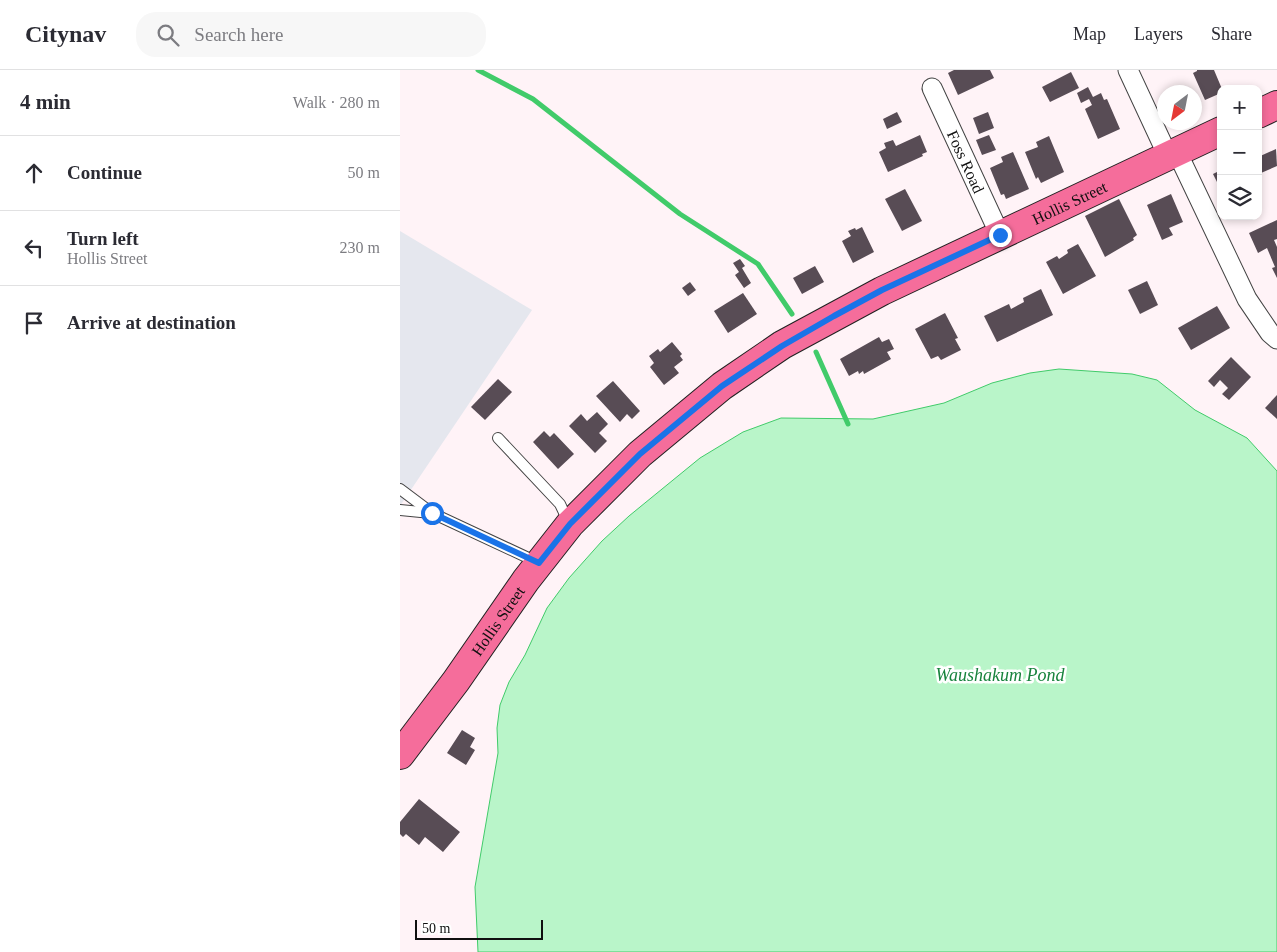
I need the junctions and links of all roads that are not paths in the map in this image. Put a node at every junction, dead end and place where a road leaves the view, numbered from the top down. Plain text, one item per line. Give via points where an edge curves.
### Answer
1 (1128, 70) edge
2 (932, 88) dead end
3 (1277, 105) edge
4 (1262, 112) edge
5 (1217, 133) edge
6 (1173, 154) junction
7 (1000, 235) junction
8 (1277, 338) edge
9 (498, 438) dead end
10 (400, 489) edge
11 (400, 510) edge
12 (432, 513) junction
13 (570, 524) junction
14 (539, 563) junction
15 (400, 755) edge

1 - 6 street
2 - 7 street, Foss Road
3 - 4 main road
5 - 6 main road, Hollis Street
6 - 7 main road, Hollis Street
6 - 8 street via 1247,299
7 - 13 main road, Hollis Street via 882,290 782,346 722,386 640,454
9 - 13 lane via 560,504
10 - 12 lane
11 - 12 lane
12 - 14 lane
13 - 14 main road, Hollis Street
14 - 15 main road, Hollis Street via 456,682

